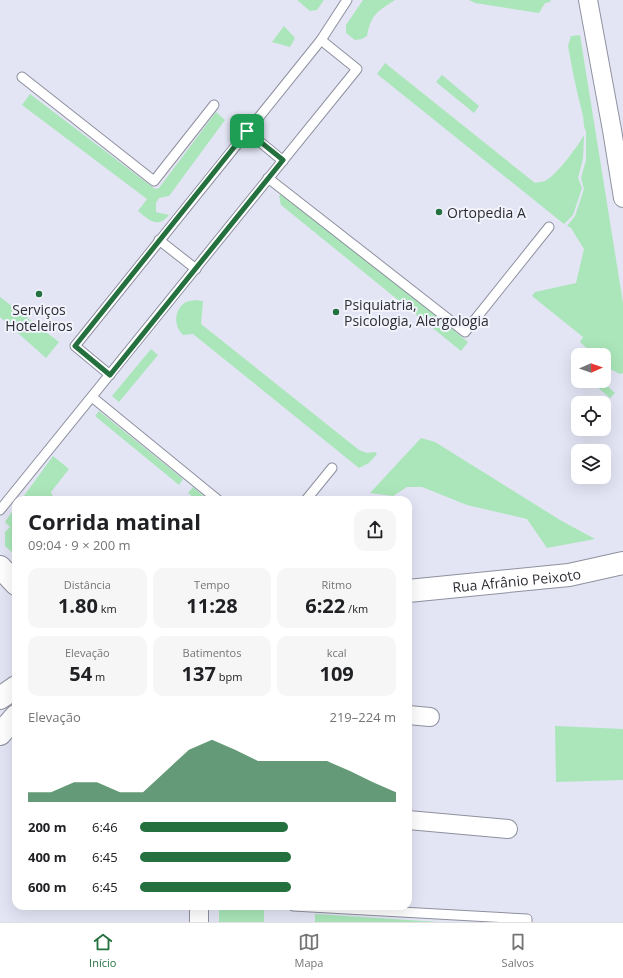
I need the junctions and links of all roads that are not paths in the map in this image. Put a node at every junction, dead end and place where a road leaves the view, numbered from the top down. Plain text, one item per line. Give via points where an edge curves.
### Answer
1 (347, 0) edge
2 (588, 0) edge
3 (321, 40) junction
4 (22, 77) dead end
5 (214, 105) dead end
6 (617, 130) edge
7 (247, 131) junction
8 (283, 160) junction
9 (268, 178) junction
10 (623, 198) edge
11 (549, 227) dead end
12 (160, 240) junction
13 (196, 269) junction
14 (110, 375) junction
15 (92, 397) junction
16 (332, 468) dead end
17 (213, 496) edge
18 (309, 496) edge
19 (0, 510) edge
20 (623, 563) edge
21 (0, 567) edge
22 (12, 580) edge
23 (412, 591) edge
24 (12, 690) edge
25 (0, 698) edge
26 (412, 715) edge
27 (430, 717) dead end
28 (12, 720) edge
29 (0, 734) edge
30 (412, 820) edge
31 (508, 829) dead end
32 (199, 910) edge
33 (365, 910) edge
34 (199, 922) edge
35 (527, 922) edge

1 - 3 lane
2 - 6 street
3 - 7 lane
3 - 8 lane via 357,69
4 - 5 lane via 154,181
6 - 10 street
7 - 8 lane
7 - 12 lane
8 - 9 lane
9 - 11 lane via 465,332
9 - 13 lane
12 - 13 lane
12 - 14 lane via 75,346
13 - 14 lane
14 - 15 lane
15 - 17 lane
15 - 19 lane
16 - 18 lane
20 - 23 main road, Rua Afrânio Peixoto via 569,575
21 - 22 main road
24 - 25 main road
26 - 27 street
28 - 29 main road
30 - 31 street
32 - 34 street
33 - 35 lane via 527,919

